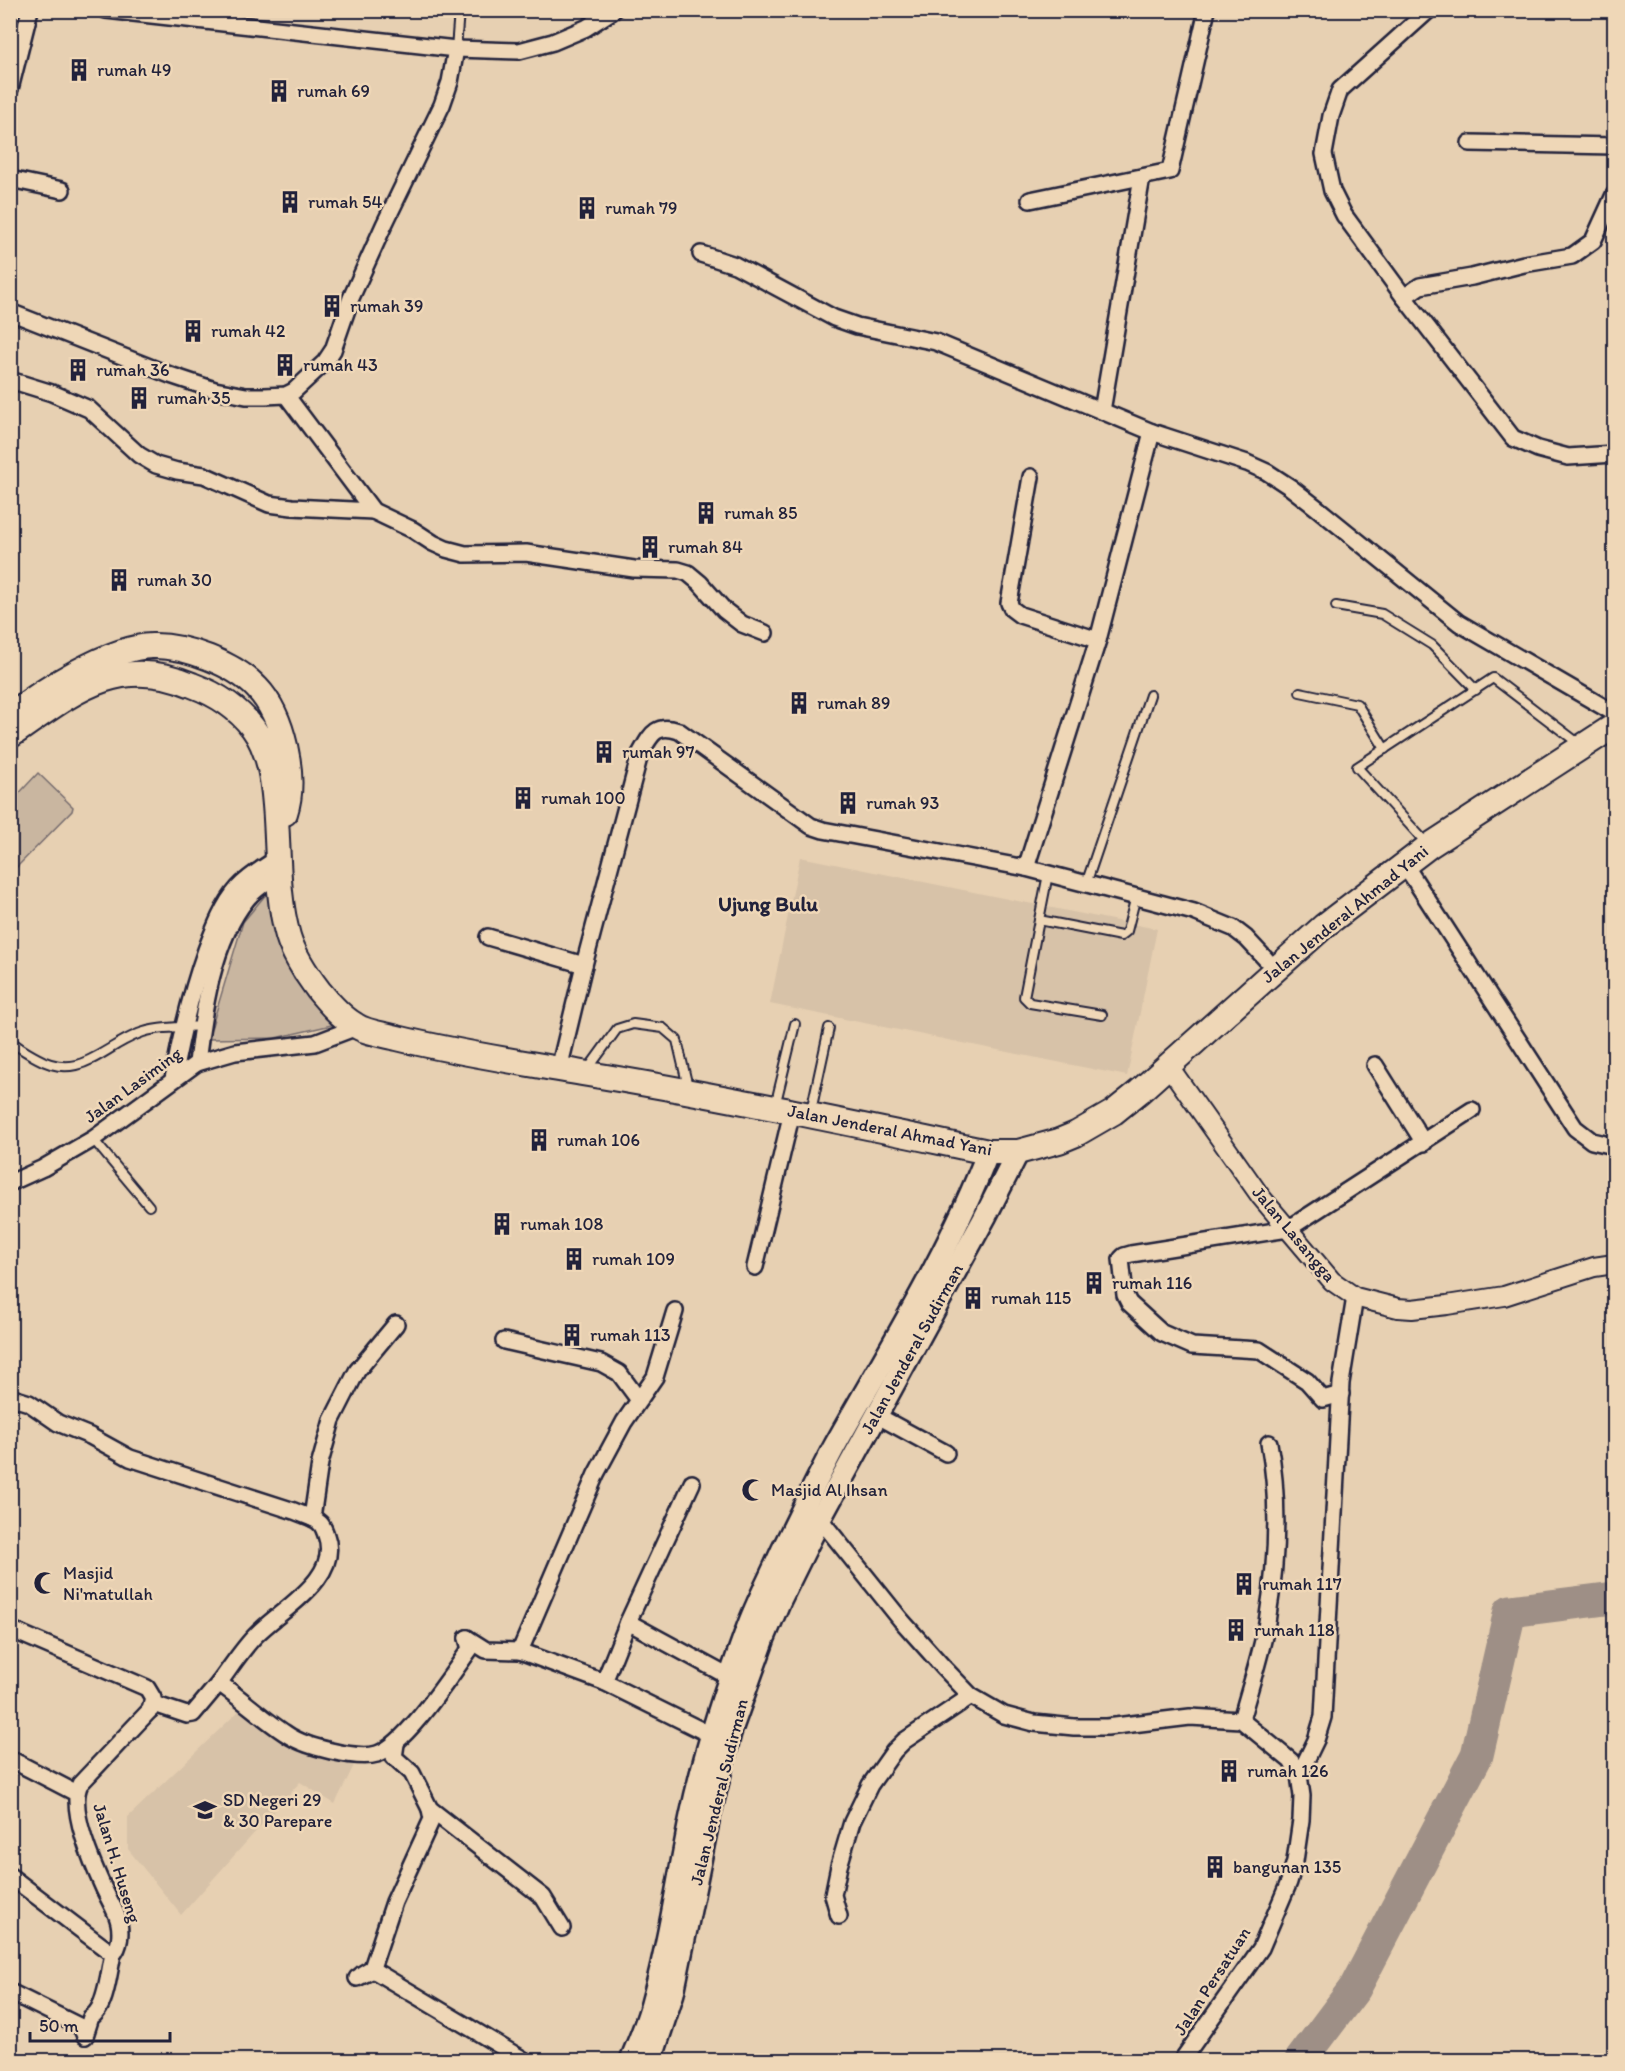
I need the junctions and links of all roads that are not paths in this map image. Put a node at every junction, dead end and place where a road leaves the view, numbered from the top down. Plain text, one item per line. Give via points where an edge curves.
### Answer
1 (30, 10) edge
2 (106, 10) edge
3 (459, 10) edge
4 (614, 10) edge
5 (1207, 10) edge
6 (1429, 10) edge
7 (456, 49) junction
8 (10, 89) edge
9 (1470, 143) dead end
10 (1614, 146) edge
11 (1142, 177) junction
12 (10, 178) edge
13 (63, 190) dead end
14 (1614, 195) edge
15 (1030, 200) dead end
16 (701, 254) dead end
17 (1404, 297) junction
18 (10, 312) edge
19 (10, 380) edge
20 (286, 394) junction
21 (1102, 411) junction
22 (1152, 432) junction
23 (1614, 454) edge
24 (1031, 477) dead end
25 (373, 510) junction
26 (1336, 606) dead end
27 (765, 633) dead end
28 (1098, 640) junction
29 (1476, 690) junction
30 (1300, 692) dead end
31 (1149, 695) dead end
32 (1614, 713) edge
33 (10, 716) edge
34 (1614, 726) edge
35 (10, 736) edge
36 (1582, 746) junction
37 (1385, 749) junction
38 (1429, 846) junction
39 (278, 855) junction
40 (1405, 865) junction
41 (1026, 868) junction
42 (1048, 874) junction
43 (1086, 884) junction
44 (1136, 896) junction
45 (1039, 920) junction
46 (488, 937) dead end
47 (584, 964) junction
48 (1275, 969) junction
49 (1102, 1015) dead end
50 (795, 1024) dead end
51 (201, 1026) junction
52 (357, 1027) junction
53 (182, 1028) junction
54 (829, 1028) dead end
55 (10, 1040) edge
56 (197, 1063) junction
57 (1168, 1065) junction
58 (1375, 1065) dead end
59 (559, 1069) junction
60 (585, 1073) junction
61 (173, 1079) junction
62 (689, 1091) junction
63 (1472, 1110) dead end
64 (792, 1112) junction
65 (93, 1139) junction
66 (1424, 1143) junction
67 (1614, 1146) edge
68 (988, 1152) junction
69 (1018, 1152) junction
70 (10, 1183) edge
71 (149, 1206) dead end
72 (1288, 1229) junction
73 (1614, 1264) edge
74 (755, 1268) dead end
75 (1355, 1297) junction
76 (675, 1311) dead end
77 (396, 1324) dead end
78 (504, 1341) dead end
79 (1341, 1394) junction
80 (10, 1397) edge
81 (639, 1400) junction
82 (876, 1415) junction
83 (1269, 1443) dead end
84 (946, 1453) dead end
85 (692, 1483) dead end
86 (812, 1512) junction
87 (312, 1518) junction
88 (628, 1622) junction
89 (758, 1627) junction
90 (10, 1629) edge
91 (520, 1651) junction
92 (731, 1678) junction
93 (604, 1682) junction
94 (219, 1683) junction
95 (971, 1696) junction
96 (150, 1710) junction
97 (1241, 1720) junction
98 (711, 1735) junction
99 (396, 1744) junction
100 (10, 1759) edge
101 (1299, 1775) junction
102 (76, 1793) junction
103 (430, 1809) junction
104 (10, 1876) edge
105 (839, 1916) dead end
106 (562, 1928) dead end
107 (113, 1954) junction
108 (10, 1992) edge
109 (524, 2061) edge
110 (631, 2061) edge
111 (651, 2061) edge
112 (1182, 2061) edge

1 - 8 street
2 - 7 street
3 - 7 lane
4 - 7 street via 586,28 534,48
5 - 11 street via 1170,171
6 - 17 street via 1340,90 1324,154 1332,191 1344,215
7 - 20 street via 441,105 351,298 333,350 325,362
9 - 10 street
11 - 15 street
11 - 21 street
12 - 13 street
14 - 17 street via 1593,241 1572,256 1420,286
16 - 21 street via 735,265 834,318 936,342
17 - 23 street via 1513,438 1568,457
18 - 20 street via 215,390 246,396
19 - 25 street via 89,409 139,455 156,465 204,474 268,504
20 - 25 street
21 - 22 street
22 - 28 street
22 - 32 street via 1267,472 1290,486 1459,623
24 - 28 street via 1009,603 1020,615
25 - 27 street via 433,543 465,554 526,553 688,573 724,610 742,624
26 - 29 lane via 1382,614 1432,645
28 - 41 street
29 - 36 lane via 1493,678
29 - 37 lane
30 - 37 lane via 1357,704
31 - 43 lane
33 - 39 highway, Jalan Jenderal Ahmad Yani via 74,673 134,649 171,647 232,669 257,688 285,743 288,804
34 - 36 highway, Jalan Jenderal Ahmad Yani
35 - 39 highway, Jalan Jenderal Ahmad Yani via 53,705 115,675 171,676 197,686 232,706 255,730 268,761 274,793
36 - 38 highway, Jalan Jenderal Ahmad Yani
37 - 38 lane via 1357,767
38 - 40 highway, Jalan Jenderal Ahmad Yani
39 - 51 street via 226,936 210,979
39 - 52 highway, Jalan Jenderal Ahmad Yani via 289,938 307,974 327,1001
39 - 53 street via 238,887 229,900 201,963
40 - 48 highway, Jalan Jenderal Ahmad Yani
40 - 67 street via 1575,1128 1592,1141
41 - 42 street
41 - 47 street via 811,826 679,731 661,728 640,754
42 - 43 street
42 - 45 lane
43 - 44 street
44 - 45 lane via 1127,931 1121,936
44 - 48 street via 1233,928
45 - 49 lane via 1025,1000
46 - 47 street
47 - 59 street
48 - 57 highway, Jalan Jenderal Ahmad Yani
50 - 64 lane
51 - 53 lane
51 - 56 street
52 - 56 street, Jalan Lasiming via 315,1043 236,1052
52 - 59 highway, Jalan Jenderal Ahmad Yani via 440,1048
53 - 55 lane via 138,1033 88,1062 63,1067 46,1064
53 - 61 street
54 - 64 lane
56 - 61 street, Jalan Lasiming
57 - 69 highway, Jalan Jenderal Ahmad Yani via 1114,1112 1089,1127 1059,1141
57 - 72 street, Jalan Lasangga
58 - 66 street
59 - 60 highway, Jalan Jenderal Ahmad Yani
60 - 62 highway, Jalan Jenderal Ahmad Yani
60 - 62 lane via 617,1029 633,1024 663,1028 677,1040
61 - 65 street, Jalan Lasiming
62 - 64 highway, Jalan Jenderal Ahmad Yani
63 - 66 street
64 - 68 highway, Jalan Jenderal Ahmad Yani
64 - 74 street
65 - 70 street, Jalan Lasiming
65 - 71 lane
66 - 72 street
68 - 69 highway, Jalan Jenderal Ahmad Yani
68 - 86 main road, Jalan Jenderal Sudirman via 958,1221 833,1450
69 - 82 main road, Jalan Jenderal Sudirman
72 - 75 street, Jalan Lasangga via 1332,1281
72 - 79 street via 1126,1255 1121,1259 1126,1299 1162,1333 1183,1343 1260,1350 1307,1381 1323,1398
73 - 75 street, Jalan Lasangga via 1504,1296 1447,1305 1398,1308
75 - 79 street
76 - 81 street via 655,1377
77 - 87 street via 357,1371 332,1420 320,1462
78 - 81 street via 601,1363 620,1373
79 - 101 street via 1323,1717
80 - 87 street via 29,1402 58,1423 130,1458
81 - 91 street via 596,1474
82 - 84 street
82 - 86 main road, Jalan Jenderal Sudirman
83 - 97 street via 1277,1510 1270,1594 1267,1622
85 - 88 street
86 - 89 main road, Jalan Jenderal Sudirman
86 - 95 street
87 - 94 street via 323,1526 329,1549 321,1574 244,1647
88 - 92 street
88 - 93 street
89 - 92 main road, Jalan Jenderal Sudirman
89 - 111 main road, Jalan Jenderal Sudirman via 749,1676 709,1817 673,1993
90 - 96 street via 147,1688 153,1698
91 - 93 street
91 - 99 street via 486,1650 467,1638 470,1649
92 - 98 main road, Jalan Jenderal Sudirman
93 - 98 street
94 - 96 street via 193,1714 157,1705
94 - 99 street via 285,1734 310,1746 338,1753 376,1755
95 - 97 street via 1018,1720 1074,1727 1190,1717
95 - 105 street via 904,1741 870,1785 852,1822 839,1866 833,1895
96 - 102 street, Jalan H. Huseng via 80,1784
97 - 101 street via 1291,1761
98 - 110 main road, Jalan Jenderal Sudirman via 661,1969
99 - 103 street via 394,1757 412,1773
100 - 102 street
101 - 112 street, Jalan Persatuan via 1302,1820 1288,1882 1261,1948
102 - 107 street, Jalan H. Huseng via 92,1860 119,1921 119,1942
103 - 106 street via 543,1897
103 - 109 street via 432,1819 394,1902 372,1968 357,1978 373,1970
104 - 107 street
107 - 108 street, Jalan H. Huseng via 102,2003 91,2017 85,2036 81,2027

